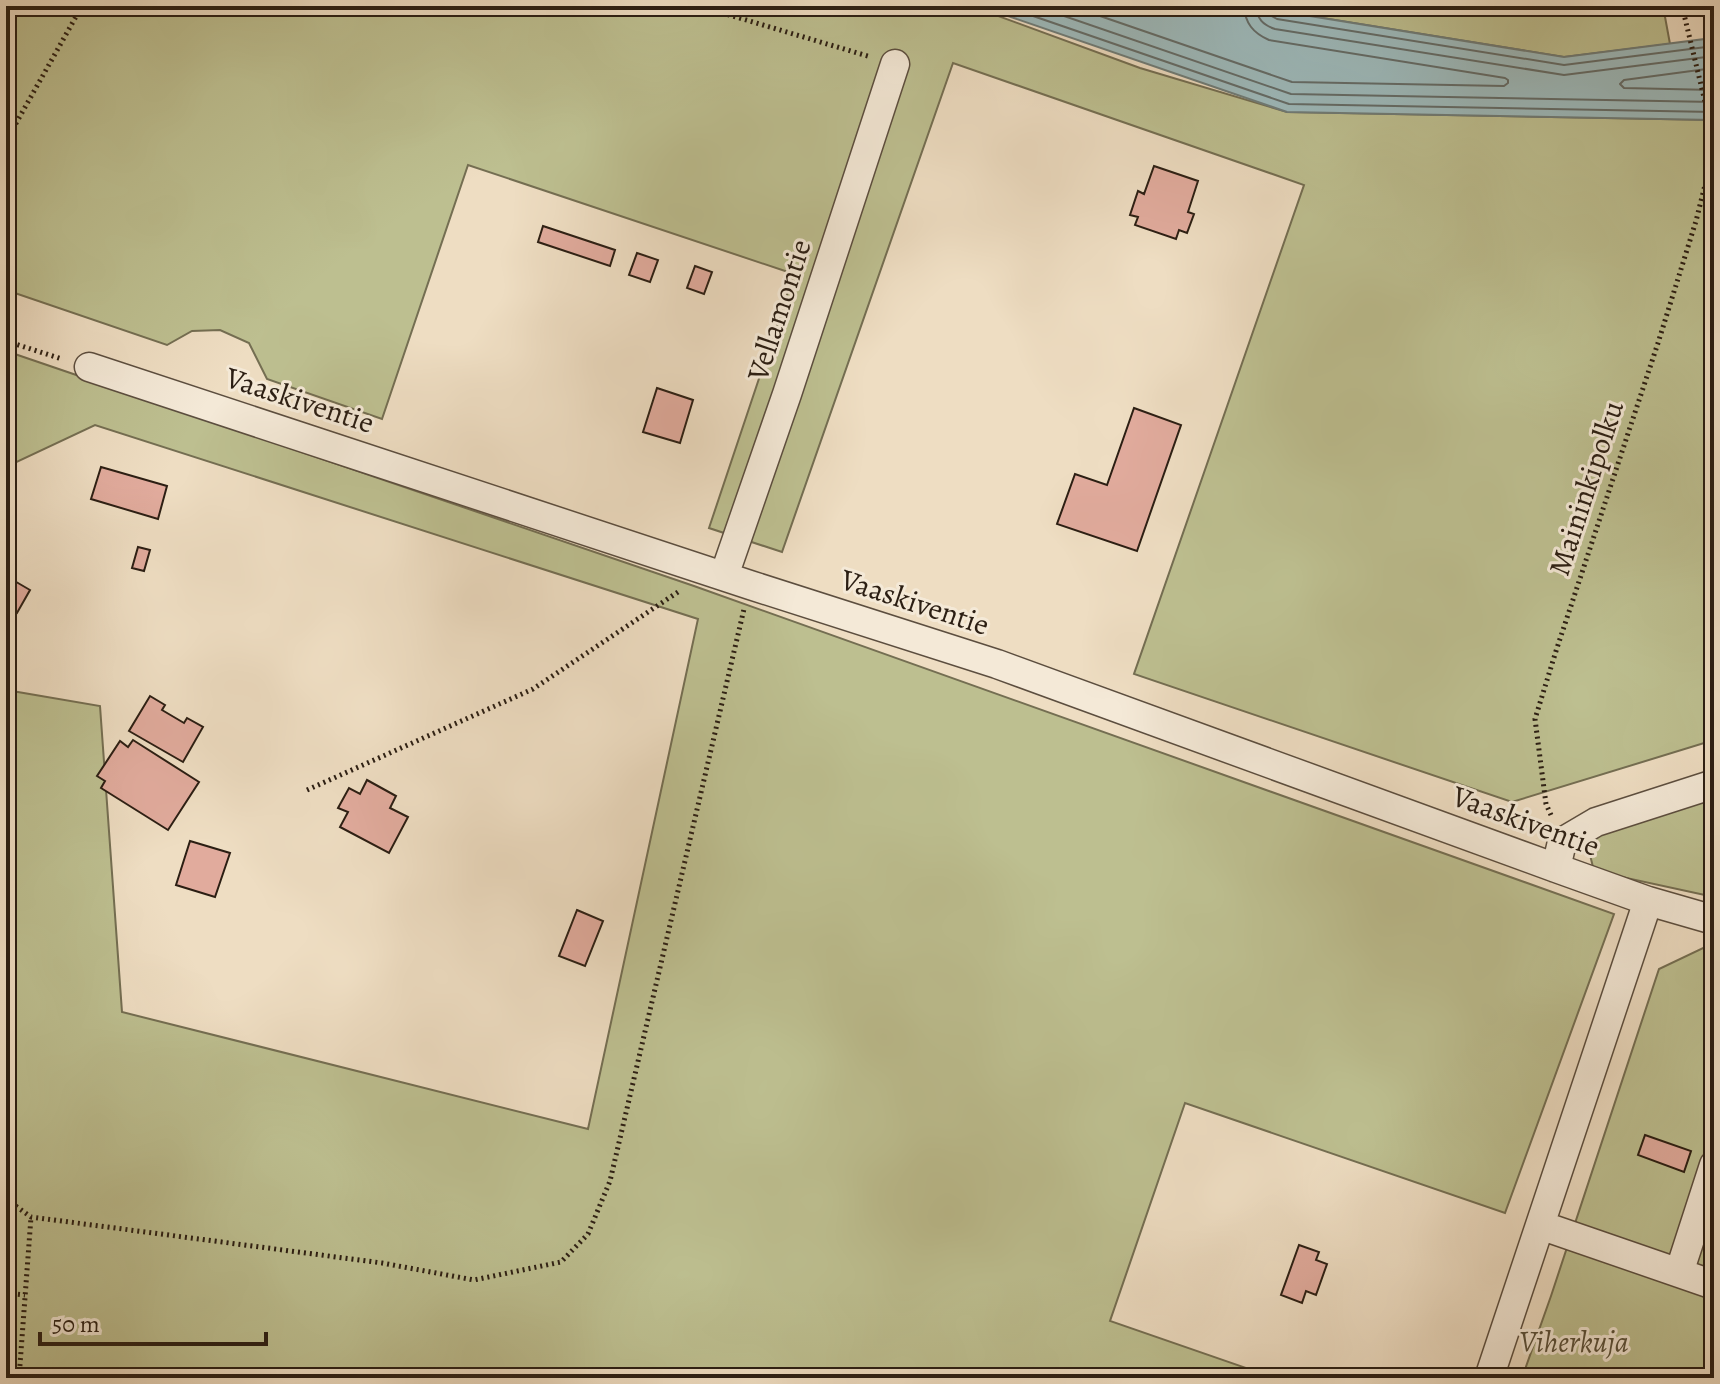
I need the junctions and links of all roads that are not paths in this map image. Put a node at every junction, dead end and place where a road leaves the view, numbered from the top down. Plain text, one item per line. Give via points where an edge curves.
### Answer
1 (895, 64) road end
2 (89, 367) road end
3 (727, 577) junction
4 (1714, 784) edge
5 (1559, 855) junction
6 (1648, 901) junction
7 (1714, 920) edge
8 (1714, 1165) edge
9 (1540, 1225) junction
10 (1679, 1273) junction
11 (1714, 1285) edge
12 (1489, 1378) edge

1 - 3 street, Vellamontie
2 - 3 street, Vaaskiventie
3 - 5 street, Vaaskiventie
4 - 5 street via 1596,822
5 - 6 street, Vaaskiventie
6 - 7 street, Vaaskiventie
6 - 9 street
8 - 10 street
9 - 10 street
9 - 12 street
10 - 11 street

